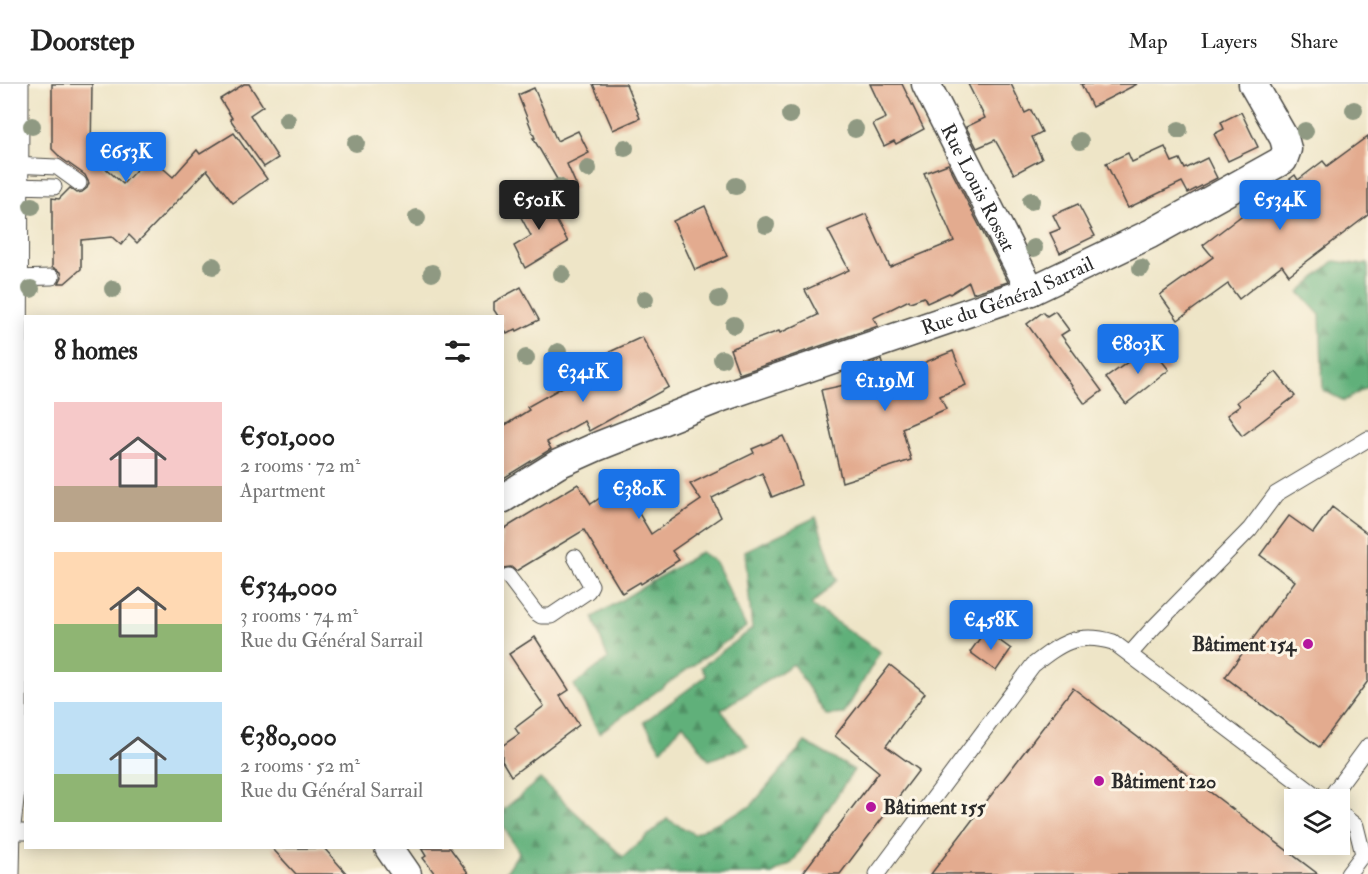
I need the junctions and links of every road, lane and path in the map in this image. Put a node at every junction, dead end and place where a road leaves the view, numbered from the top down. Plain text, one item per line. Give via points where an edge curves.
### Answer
1 (12, 84) edge
2 (926, 84) edge
3 (1252, 84) edge
4 (12, 176) junction
5 (78, 181) dead end
6 (54, 187) dead end
7 (52, 277) dead end
8 (12, 278) junction
9 (1031, 291) junction
10 (12, 410) edge
11 (1368, 439) edge
12 (504, 498) edge
13 (18, 556) edge
14 (575, 557) dead end
15 (508, 576) dead end
16 (1130, 654) junction
17 (1368, 746) edge
18 (12, 771) edge
19 (1308, 789) edge
20 (1336, 789) edge
21 (1350, 821) edge
22 (20, 832) edge
23 (390, 849) edge
24 (1365, 854) edge
25 (3, 874) edge
26 (15, 874) edge
27 (407, 874) edge
28 (877, 874) edge
29 (1348, 874) edge

1 - 4 main road
2 - 9 street, Rue Louis Rossat
3 - 9 street, Rue du Général Sarrail via 1284,138 1287,148 1283,160 1150,234
4 - 5 lane via 57,167
4 - 6 lane
4 - 8 main road
7 - 8 lane
8 - 10 main road
9 - 12 street, Rue du Général Sarrail via 722,397 558,464
10 - 13 main road
11 - 16 lane via 1276,494 1250,529
13 - 18 main road
14 - 15 lane via 591,585 551,616 535,612
16 - 19 lane
16 - 28 lane via 1113,642 1080,637 1033,665
17 - 20 lane
18 - 22 main road
18 - 25 main road via 4,825
21 - 24 lane via 1356,826
22 - 26 main road
23 - 27 street
24 - 29 lane

